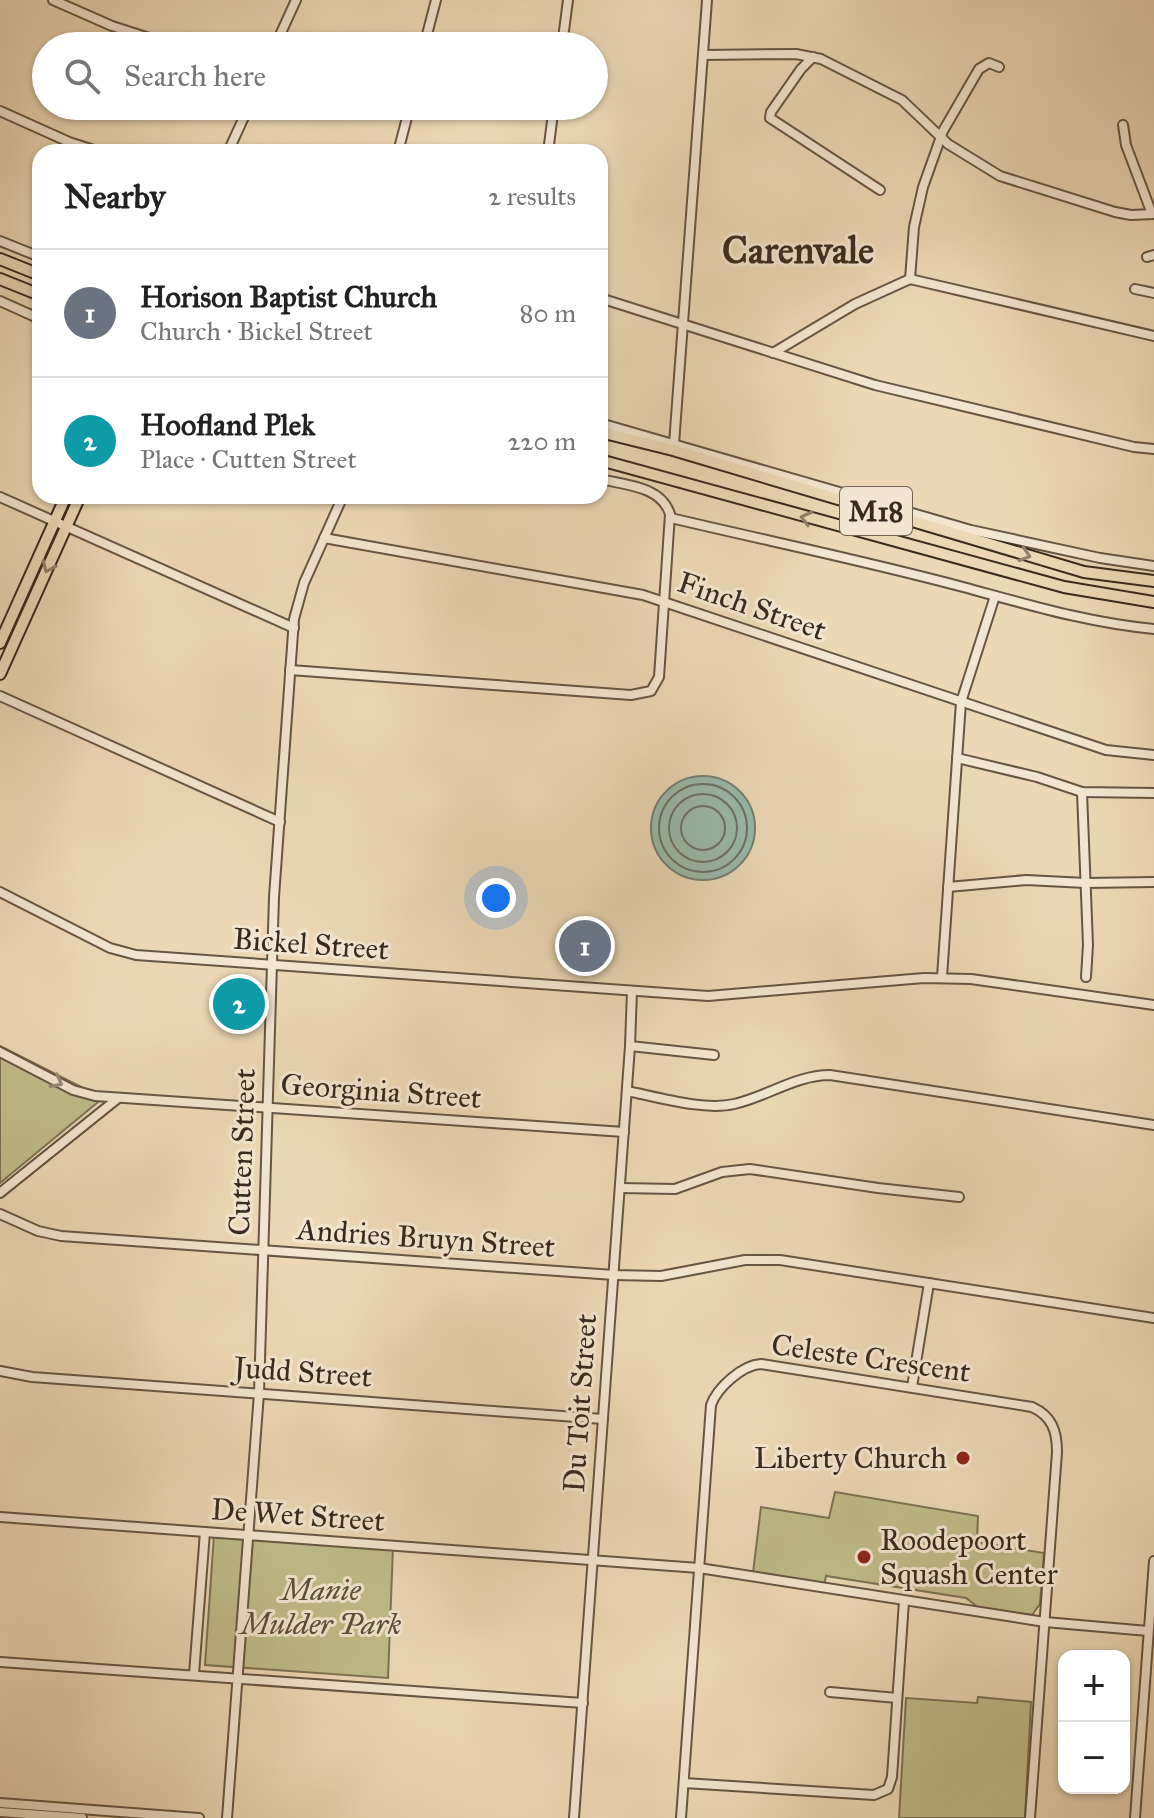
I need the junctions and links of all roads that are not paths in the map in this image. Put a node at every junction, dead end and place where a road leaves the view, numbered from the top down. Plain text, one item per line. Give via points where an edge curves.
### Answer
1 (53, 0) edge
2 (296, 0) edge
3 (436, 0) edge
4 (568, 0) edge
5 (707, 0) edge
6 (131, 32) edge
7 (281, 32) edge
8 (428, 32) edge
9 (564, 32) edge
10 (703, 55) junction
11 (813, 57) junction
12 (999, 67) dead end
13 (0, 111) edge
14 (243, 120) edge
15 (406, 120) edge
16 (552, 120) edge
17 (1123, 125) dead end
18 (941, 137) junction
19 (75, 144) edge
20 (232, 144) edge
21 (400, 144) edge
22 (549, 144) edge
23 (880, 190) dead end
24 (1153, 214) edge
25 (0, 241) edge
26 (32, 254) edge
27 (0, 259) edge
28 (32, 272) edge
29 (0, 279) edge
30 (910, 279) junction
31 (1135, 289) dead end
32 (32, 292) edge
33 (1154, 293) edge
34 (608, 300) edge
35 (0, 301) edge
36 (32, 315) edge
37 (683, 322) junction
38 (1154, 336) edge
39 (773, 353) junction
40 (608, 425) edge
41 (608, 434) edge
42 (674, 444) junction
43 (1154, 449) edge
44 (608, 462) edge
45 (608, 481) edge
46 (0, 497) edge
47 (62, 504) edge
48 (76, 504) edge
49 (339, 504) edge
50 (671, 518) junction
51 (55, 521) junction
52 (66, 527) junction
53 (324, 538) junction
54 (1154, 566) edge
55 (1154, 581) edge
56 (995, 596) junction
57 (664, 602) junction
58 (1154, 602) edge
59 (294, 628) junction
60 (1154, 629) edge
61 (0, 643) edge
62 (290, 670) junction
63 (0, 674) edge
64 (0, 696) edge
65 (961, 702) junction
66 (1154, 755) edge
67 (957, 758) junction
68 (1082, 792) junction
69 (1154, 793) edge
70 (280, 822) junction
71 (1154, 882) edge
72 (1086, 883) junction
73 (948, 887) junction
74 (0, 892) edge
75 (272, 964) junction
76 (942, 977) junction
77 (1086, 977) dead end
78 (632, 991) junction
79 (1154, 1005) edge
80 (630, 1046) junction
81 (0, 1052) edge
82 (714, 1055) dead end
83 (627, 1091) junction
84 (117, 1098) junction
85 (267, 1107) junction
86 (1154, 1125) edge
87 (624, 1132) junction
88 (620, 1188) junction
89 (0, 1193) edge
90 (959, 1197) dead end
91 (0, 1214) edge
92 (263, 1250) junction
93 (614, 1275) junction
94 (929, 1283) junction
95 (1154, 1318) edge
96 (0, 1371) edge
97 (912, 1387) junction
98 (259, 1393) junction
99 (603, 1419) junction
100 (0, 1517) edge
101 (205, 1532) junction
102 (248, 1536) junction
103 (593, 1560) junction
104 (1154, 1561) edge
105 (699, 1568) junction
106 (904, 1601) junction
107 (1045, 1622) junction
108 (1148, 1631) junction
109 (0, 1662) edge
110 (194, 1674) junction
111 (238, 1677) junction
112 (830, 1692) dead end
113 (897, 1698) junction
114 (583, 1703) junction
115 (684, 1783) junction
116 (0, 1803) edge
117 (52, 1811) junction
118 (0, 1812) edge
119 (82, 1818) edge
120 (199, 1818) edge
121 (227, 1818) edge
122 (574, 1818) edge
123 (681, 1818) edge
124 (1030, 1818) edge
125 (1135, 1818) edge

1 - 6 street
2 - 7 street
3 - 8 street
4 - 9 street
5 - 10 street
10 - 11 street
10 - 37 street
11 - 18 street via 902,100
11 - 23 street via 770,118
12 - 18 street via 989,63 979,69
13 - 19 street
14 - 20 street
15 - 21 street
16 - 22 street
17 - 24 street
18 - 24 street via 1009,181 1115,212
18 - 30 street via 918,205
25 - 26 street
27 - 28 main road
29 - 32 main road
30 - 38 street
30 - 39 street via 855,304
31 - 33 street
34 - 37 street
35 - 36 street
37 - 39 street
37 - 42 street
39 - 43 street via 979,412
40 - 42 street
41 -> 55 main road, M18 via 1084,572
42 - 54 street via 971,530
58 -> 44 main road, M18 via 1064,587
45 - 50 street via 651,492 666,504
46 - 51 street
47 - 51 main road
48 - 52 main road
49 - 53 street, Cutten Street
50 - 56 street
50 - 57 street
51 - 52 street
51 - 61 main road
52 - 59 street
52 -> 63 main road
53 - 57 street, Finch Street
53 - 59 street, Cutten Street via 304,583
56 - 60 street
56 - 65 street
57 - 62 street via 659,677 655,688 643,694
57 - 65 street, Finch Street
59 - 62 street, Cutten Street
62 - 70 street, Cutten Street
64 - 70 street
65 - 66 street, Finch Street via 1106,750
65 - 67 street
67 - 68 street
67 - 73 street
68 - 69 street
68 - 72 street
70 - 75 street, Cutten Street
71 - 72 street
72 - 73 street via 1026,880
72 - 77 street
73 - 76 street
74 - 75 street, Bickel Street via 117,951
75 - 78 street, Bickel Street
75 - 85 street, Cutten Street
76 - 78 street, Bickel Street via 722,996
76 - 79 street, Bickel Street
78 - 80 street, Du Toit Street
80 - 82 street
80 - 83 street, Du Toit Street
81 -> 84 street, Georginia Street via 73,1090
83 - 86 street via 730,1105 812,1076 830,1075
83 - 87 street, Du Toit Street
84 - 85 street, Georginia Street
84 - 89 street
85 - 87 street, Georginia Street
85 - 92 street, Cutten Street
87 - 88 street, Du Toit Street
88 - 90 street via 675,1189 722,1172 750,1169
88 - 93 street, Du Toit Street
91 - 92 street, Andries Bruyn Street via 51,1234
92 - 93 street, Andries Bruyn Street
92 - 98 street, Cutten Street
93 - 94 street, Andries Bruyn Street via 672,1275 766,1259
93 - 99 street, Du Toit Street
94 - 95 street, Andries Bruyn Street
94 - 97 street
96 - 98 street, Judd Street
97 - 105 street, Celeste Crescent via 761,1364 719,1390 711,1405
97 - 107 street, Celeste Crescent via 1032,1407 1054,1426 1057,1452
98 - 99 street, Judd Street
98 - 102 street, Cutten Street
99 - 103 street, Du Toit Street
100 - 101 street, De Wet Street
101 - 102 street, De Wet Street
101 - 110 street
102 - 103 street, De Wet Street
102 - 111 street, Cutten Street
103 - 105 street, De Wet Street
103 - 114 street, Du Toit Street
104 - 108 street
105 - 106 street, De Wet Street
105 - 115 street, Celeste Crescent
106 - 107 street, De Wet Street
106 - 113 street
107 - 108 street, De Wet Street
107 - 124 street, Celeste Crescent
108 - 125 street
109 - 110 street
110 - 111 street
111 - 114 street
111 - 121 street, Cutten Street
112 - 113 street
113 - 115 street via 892,1777 888,1789 874,1795
114 - 122 street, Du Toit Street
115 - 123 street, Celeste Crescent
116 - 117 street
117 - 118 street
117 - 119 street
117 - 120 street

